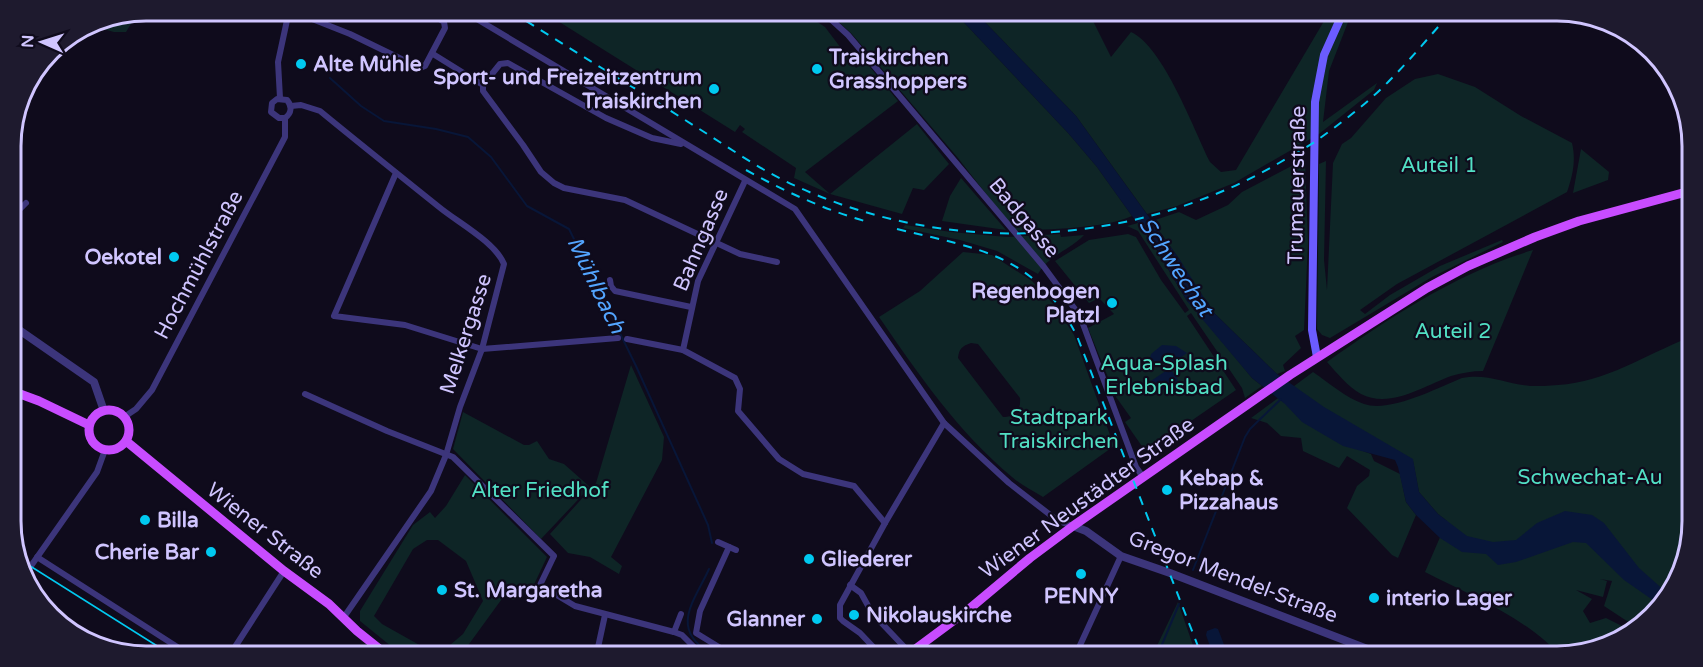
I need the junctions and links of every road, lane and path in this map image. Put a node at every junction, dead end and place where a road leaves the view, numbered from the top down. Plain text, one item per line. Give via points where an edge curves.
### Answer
1 (288, 21) edge
2 (317, 21) edge
3 (442, 21) edge
4 (480, 21) edge
5 (833, 21) edge
6 (1339, 21) edge
7 (433, 54) junction
8 (483, 85) junction
9 (280, 98) junction
10 (291, 106) junction
11 (285, 118) junction
12 (685, 144) junction
13 (396, 172) junction
14 (745, 181) junction
15 (1682, 193) edge
16 (26, 202) dead end
17 (21, 210) edge
18 (715, 243) junction
19 (777, 262) dead end
20 (610, 280) dead end
21 (691, 307) junction
22 (21, 331) edge
23 (618, 338) dead end
24 (627, 339) dead end
25 (482, 349) junction
26 (683, 350) junction
27 (1317, 357) junction
28 (21, 394) edge
29 (305, 394) dead end
30 (104, 411) junction
31 (124, 417) junction
32 (944, 423) junction
33 (89, 425) junction
34 (126, 441) junction
35 (105, 450) junction
36 (446, 455) junction
37 (1143, 477) junction
38 (885, 523) junction
39 (1072, 526) junction
40 (718, 542) dead end
41 (729, 547) junction
42 (736, 550) dead end
43 (1121, 556) junction
44 (37, 557) junction
45 (30, 567) edge
46 (284, 571) junction
47 (850, 585) junction
48 (681, 614) dead end
49 (605, 615) junction
50 (344, 617) junction
51 (675, 632) junction
52 (176, 646) edge
53 (235, 646) edge
54 (376, 646) edge
55 (598, 646) edge
56 (693, 646) edge
57 (716, 646) edge
58 (872, 646) edge
59 (903, 646) edge
60 (919, 646) edge
61 (1080, 646) edge
62 (1360, 646) edge

1 - 9 street via 278,62
2 - 7 street via 420,68
3 - 7 street via 445,28
4 - 12 street
5 - 37 street, Badgasse via 1044,267 1080,316
6 - 27 main road, Trumauerstraße via 1324,55 1315,102 1312,330
7 - 8 street
8 - 12 street via 500,64 508,63 606,118 652,138
8 - 18 street via 483,91 548,178 564,188 625,200
9 - 10 street
9 - 11 street via 272,103 271,109 276,117
10 - 11 street, Hochmühlstraße
10 - 13 street, Melkergasse via 320,111
11 - 31 street, Hochmühlstraße via 285,137 152,390
12 - 14 street
13 - 25 street, Melkergasse via 483,240 502,260 504,270
13 - 25 street via 334,316 405,325
14 - 18 street, Bahngasse
14 - 32 street via 795,209
15 - 27 main road, Wiener Neustädter Straße via 1579,221 1468,266
16 - 17 street
18 - 19 street via 740,254
18 - 21 street, Bahngasse
20 - 21 street via 615,291
21 - 26 street, Bahngasse
22 - 30 street via 94,382
23 - 25 street
24 - 26 street
25 - 36 street, Melkergasse
26 - 38 street via 735,378 740,389 738,411 779,459 803,474 854,486
27 - 37 main road, Wiener Neustädter Straße
28 - 33 main road
29 - 36 street
30 - 31 main road
30 - 33 main road
31 - 34 main road via 128,428
32 - 38 street
32 - 39 street via 1009,483 1058,521
33 - 35 main road via 93,443
34 - 35 main road via 115,449
34 - 46 main road, Wiener Straße
35 - 44 street via 97,472
36 - 49 street via 461,464 554,556 540,585 575,606
36 - 50 street, Melkergasse via 431,491
37 - 39 main road, Wiener Neustädter Straße
38 - 47 street
39 - 43 street, Gregor Mendel-Straße via 1086,531
39 - 60 main road, Wiener Neustädter Straße
40 - 41 street
41 - 42 street
41 - 57 street via 700,611 696,633
43 - 61 street
43 - 62 street, Gregor Mendel-Straße
44 - 45 street
44 - 52 street
46 - 50 main road, Wiener Straße
46 - 53 street
47 - 58 street via 840,605 840,618
47 - 59 street via 861,593 872,613
48 - 51 street
49 - 51 street
49 - 55 street
50 - 54 main road, Wiener Straße
51 - 56 street

